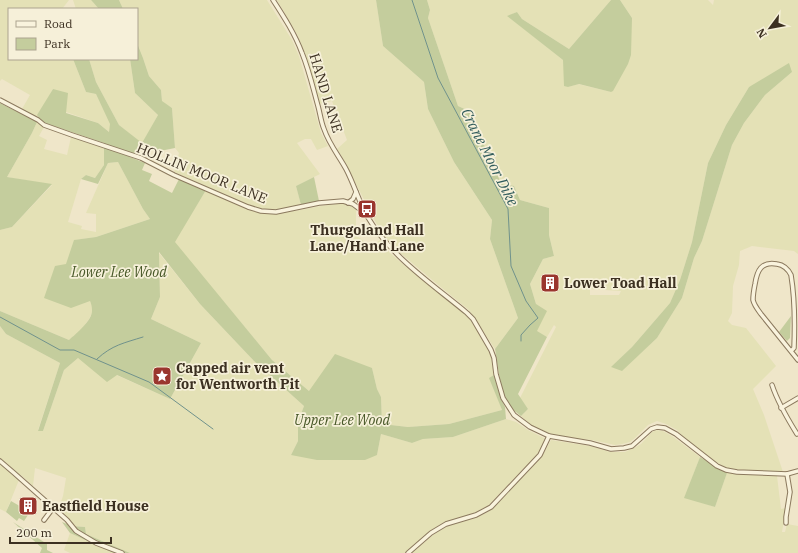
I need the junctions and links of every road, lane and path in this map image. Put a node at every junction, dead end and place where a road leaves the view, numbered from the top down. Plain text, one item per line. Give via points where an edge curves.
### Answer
1 (273, 0) edge
2 (0, 100) edge
3 (356, 192) junction
4 (348, 203) junction
5 (366, 215) junction
6 (791, 351) junction
7 (798, 360) edge
8 (772, 385) dead end
9 (798, 398) edge
10 (781, 408) junction
11 (797, 434) dead end
12 (550, 436) junction
13 (0, 461) edge
14 (798, 471) edge
15 (787, 474) junction
16 (53, 508) junction
17 (44, 520) dead end
18 (786, 523) dead end
19 (122, 553) edge
20 (408, 553) edge

1 - 3 street, HAND LANE via 302,52 323,128
2 - 4 street, HOLLIN MOOR LANE via 44,125 140,158 261,211 276,212 319,203
3 - 4 street
3 - 5 street, HAND LANE
4 - 5 street
5 - 12 street via 402,260 473,319 491,350 503,398 512,413 530,427
6 - 6 street via 760,314 753,301 755,280 761,267 766,264 779,264 789,270 791,275 795,331 794,348
6 - 7 street
8 - 10 street
9 - 10 street
10 - 11 street
12 - 15 street via 611,449 632,446 651,429 665,428 726,470
12 - 20 street via 539,457 491,507 476,515 446,524
13 - 16 street
14 - 15 street
15 - 18 street via 790,492
16 - 17 street
16 - 19 street via 76,531 96,543

